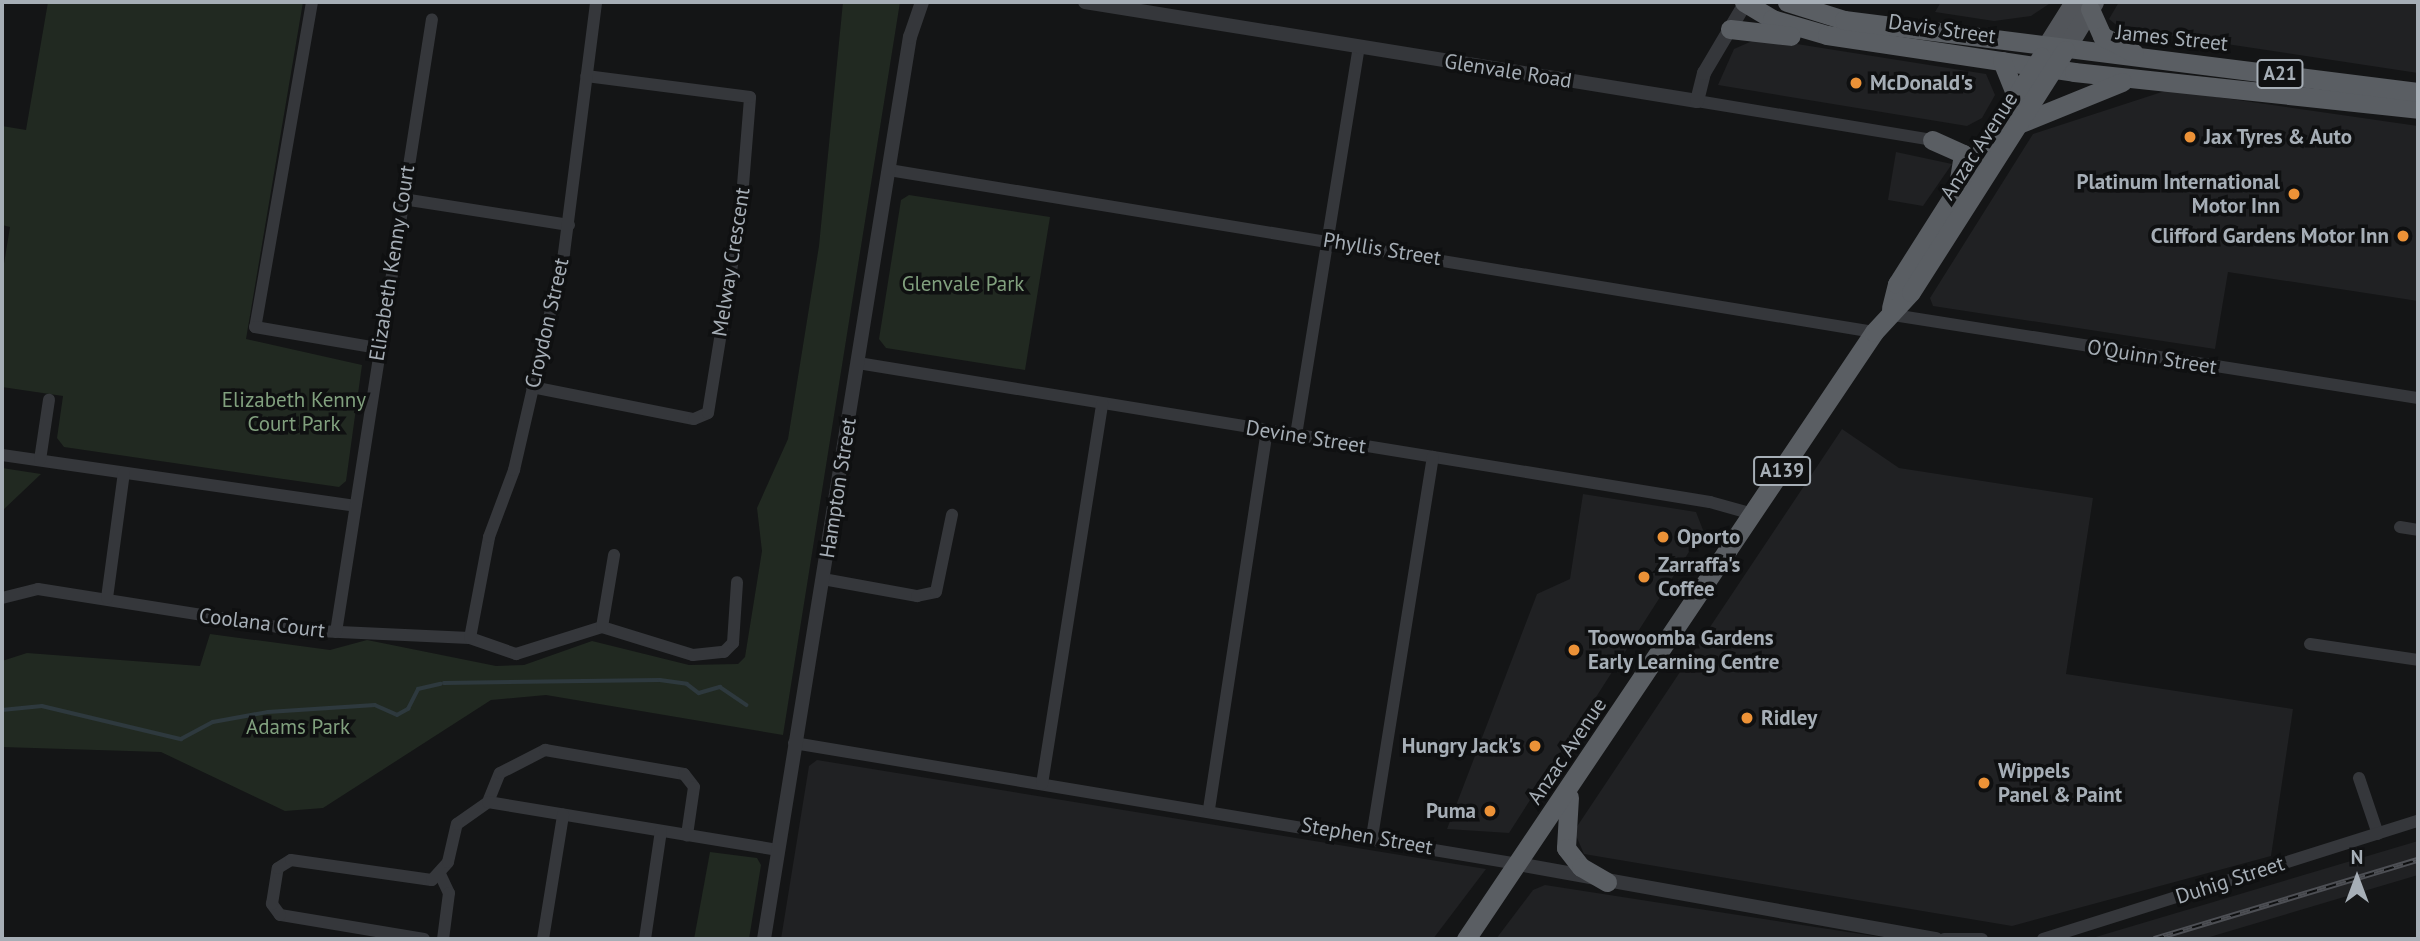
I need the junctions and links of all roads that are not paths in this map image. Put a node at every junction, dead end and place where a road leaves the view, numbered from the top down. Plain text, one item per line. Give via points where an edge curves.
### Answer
1 (312, 2) edge
2 (596, 2) edge
3 (910, 2) edge
4 (922, 2) edge
5 (1085, 2) edge
6 (1745, 2) edge
7 (1787, 2) edge
8 (2086, 4) edge
9 (432, 19) dead end
10 (1730, 29) junction
11 (1810, 32) junction
12 (910, 37) junction
13 (1359, 47) junction
14 (2045, 48) junction
15 (2065, 50) junction
16 (2142, 57) junction
17 (2002, 61) junction
18 (2045, 68) junction
19 (586, 76) junction
20 (2137, 78) junction
21 (2418, 92) edge
22 (2017, 99) junction
23 (1697, 101) junction
24 (2418, 109) edge
25 (2021, 123) junction
26 (1932, 140) joint
27 (889, 170) junction
28 (402, 199) junction
29 (1948, 206) junction
30 (569, 225) junction
31 (1329, 241) junction
32 (1889, 311) junction
33 (1874, 332) junction
34 (378, 348) junction
35 (858, 363) junction
36 (532, 387) junction
37 (2418, 398) edge
38 (49, 400) dead end
39 (1102, 404) junction
40 (1268, 431) junction
41 (1296, 435) junction
42 (2, 455) edge
43 (1433, 457) junction
44 (40, 460) junction
45 (124, 473) junction
46 (355, 506) junction
47 (1753, 514) junction
48 (952, 515) dead end
49 (2400, 527) dead end
50 (2418, 530) edge
51 (614, 555) dead end
52 (823, 579) junction
53 (737, 582) dead end
54 (2, 598) edge
55 (107, 598) junction
56 (602, 627) junction
57 (336, 632) junction
58 (470, 638) junction
59 (2310, 644) dead end
60 (2418, 660) edge
61 (794, 743) junction
62 (1577, 777) junction
63 (2359, 778) dead end
64 (1042, 784) junction
65 (488, 802) junction
66 (1209, 809) junction
67 (563, 815) junction
68 (2418, 821) edge
69 (661, 831) junction
70 (2378, 834) junction
71 (687, 835) junction
72 (1372, 837) junction
73 (777, 850) junction
74 (1518, 864) junction
75 (440, 874) junction
76 (1606, 882) junction
77 (424, 939) edge
78 (443, 939) edge
79 (543, 939) edge
80 (645, 939) edge
81 (764, 939) edge
82 (1466, 939) edge
83 (1936, 939) edge
84 (1944, 939) edge
85 (1983, 939) edge
86 (2043, 939) edge

1 - 34 street via 255,327
2 - 19 street, Croydon Street
3 - 12 street, Hampton Street
4 - 12 street, Hampton Street
5 - 13 street, Glenvale Road
6 - 10 street
6 - 11 highway, Davis Street / A21
7 - 14 highway, Davis Street / A21 via 1844,20
8 - 14 main road, Anzac Avenue
8 - 15 main road, Anzac Avenue
8 - 16 highway via 2102,36
9 - 28 street, Elizabeth Kenny Court
10 - 11 highway
10 - 23 street via 1704,73
11 - 17 highway, Davis Street / A21
12 - 27 street, Hampton Street
13 - 23 street, Glenvale Road
13 - 31 street
14 - 15 highway, James Street / A21
14 - 18 highway, Anzac Avenue / A139
15 - 16 highway, James Street / A21
15 - 18 highway, Anzac Avenue / A139
16 - 21 highway, James Street / A21
17 - 18 highway, Davis Street / A21
17 - 22 highway
18 - 20 highway, James Street / A21
18 - 22 highway, Anzac Avenue / A139
18 - 25 highway, Anzac Avenue / A139
19 - 30 street, Croydon Street
19 - 36 street, Melway Crescent via 750,97 741,210 708,413 694,419
20 - 24 highway, James Street / A21
20 - 25 highway via 2084,93
22 - 29 highway, Anzac Avenue / A139
23 - 26 street, Glenvale Road
25 - 32 highway, Anzac Avenue / A139 via 1911,292
26 - 29 highway via 1956,148 1965,161
27 - 31 street, Phyllis Street
27 - 35 street, Hampton Street
28 - 30 street
28 - 34 street, Elizabeth Kenny Court
29 - 32 highway, Anzac Avenue / A139 via 1897,284
30 - 36 street, Croydon Street
31 - 33 street, Phyllis Street
31 - 41 street
32 - 33 highway, Anzac Avenue / A139
32 - 37 street, O'Quinn Street
33 - 47 highway, Anzac Avenue / A139
34 - 46 street, Elizabeth Kenny Court
35 - 39 street, Devine Street
35 - 52 street, Hampton Street
36 - 58 street, Croydon Street via 514,470 489,537
38 - 44 street
39 - 40 street, Devine Street
39 - 64 street
40 - 41 street, Devine Street
40 - 66 street
41 - 43 street, Devine Street
42 - 44 street
43 - 47 street, Devine Street
43 - 72 street
44 - 45 street
45 - 46 street
45 - 55 street
46 - 57 street, Elizabeth Kenny Court
47 - 62 highway, Anzac Avenue / A139
48 - 52 street via 936,593 918,596
49 - 50 street
51 - 56 street
52 - 61 street, Hampton Street
53 - 56 street via 733,643 723,652 692,655
54 - 55 street, Coolana Court via 38,589
55 - 57 street, Coolana Court
56 - 58 street, Coolana Court via 516,654
57 - 58 street, Coolana Court
59 - 60 street
61 - 64 street, Stephen Street
61 - 73 street, Hampton Street
62 - 74 highway, Anzac Avenue / A139
62 - 76 highway via 1565,806 1565,845 1581,867
63 - 70 street
64 - 66 street, Stephen Street
65 - 67 street
65 - 71 street via 499,773 545,750 684,774 694,787
65 - 75 street via 457,824
66 - 72 street, Stephen Street
67 - 69 street
67 - 79 street
68 - 70 street, Duhig Street
69 - 71 street
69 - 80 street
70 - 86 street, Duhig Street
71 - 73 street
72 - 74 street, Stephen Street
73 - 81 street, Hampton Street
74 - 76 street, Stephen Street
74 - 82 highway, Anzac Avenue / A139
75 - 77 street via 415,880 291,860 278,868 272,904 280,915
75 - 78 street via 449,893
76 - 83 street, Stephen Street
84 - 85 street

